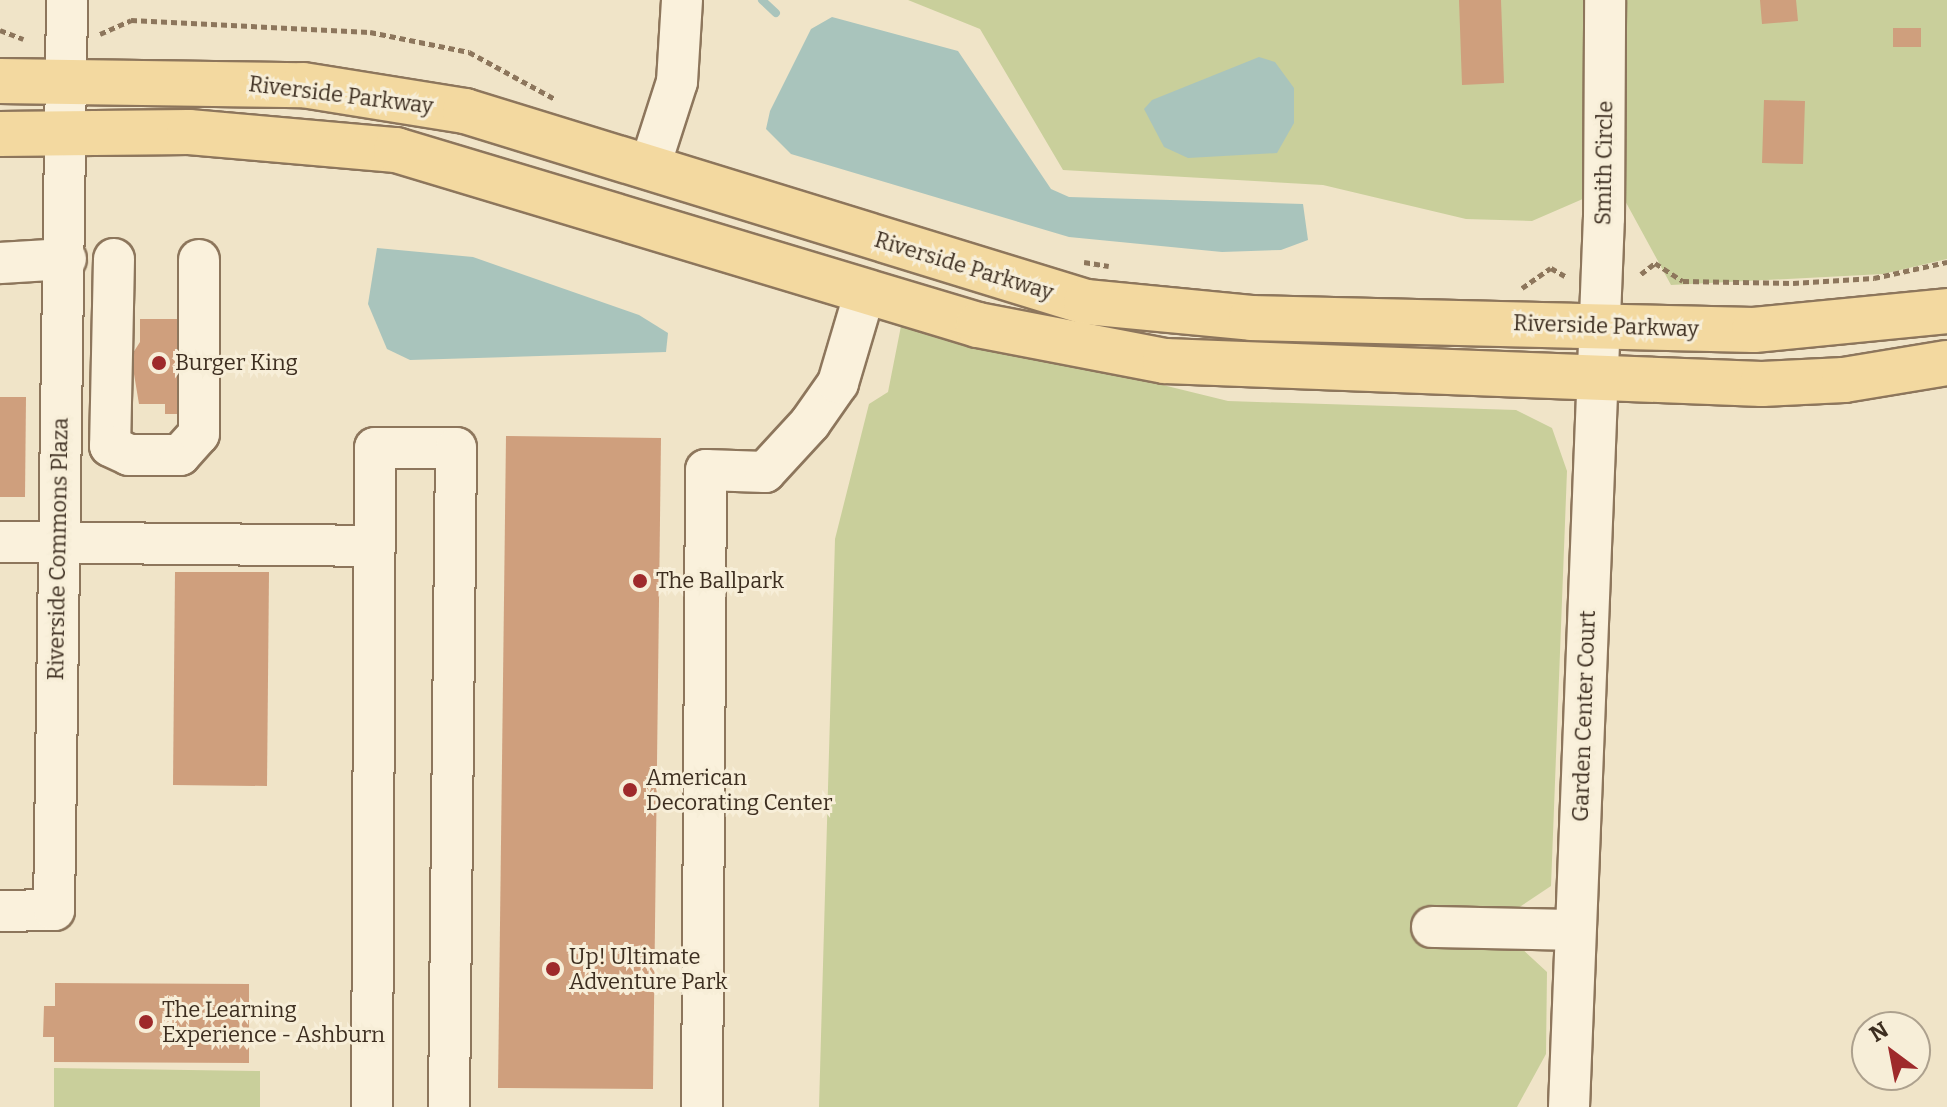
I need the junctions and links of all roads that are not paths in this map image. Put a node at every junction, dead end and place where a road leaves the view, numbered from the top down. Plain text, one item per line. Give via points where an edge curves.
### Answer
1 (67, 0) edge
2 (682, 0) edge
3 (1605, 0) edge
4 (0, 81) edge
5 (68, 81) junction
6 (68, 133) junction
7 (0, 134) edge
8 (649, 169) junction
9 (66, 259) junction
10 (114, 259) dead end
11 (199, 260) dead end
12 (0, 263) edge
13 (865, 292) junction
14 (1947, 311) edge
15 (1597, 326) junction
16 (1947, 363) edge
17 (1596, 377) junction
18 (0, 542) edge
19 (59, 542) junction
20 (375, 546) junction
21 (0, 911) edge
22 (1432, 927) dead end
23 (1573, 930) junction
24 (372, 1107) edge
25 (449, 1107) edge
26 (702, 1107) edge
27 (1569, 1107) edge

1 - 5 street, Riverside Commons Plaza
2 - 8 street via 677,82
3 - 15 street, Smith Circle
4 - 5 main road, Riverside Parkway
5 - 6 street, Riverside Commons Plaza
5 - 8 main road, Riverside Parkway via 348,91 465,111
6 - 7 main road
6 - 9 street, Riverside Commons Plaza
6 - 13 main road via 283,136 396,150
8 - 15 main road, Riverside Parkway via 1086,302 1251,318
9 - 12 street
9 - 19 street, Riverside Commons Plaza
10 - 11 street via 110,446 129,455 180,455 199,434
13 - 17 main road via 1015,335 1165,361
13 - 26 street via 838,383 810,423 765,472 706,470
14 - 15 main road, Riverside Parkway via 1833,327
15 - 17 street, Garden Center Court
16 - 17 main road via 1844,380 1762,384
17 - 23 street, Garden Center Court
18 - 19 street
19 - 20 street
19 - 21 street, Riverside Commons Plaza via 54,910
20 - 24 street
20 - 25 street via 375,448 456,448
22 - 23 street
23 - 27 street, Garden Center Court

